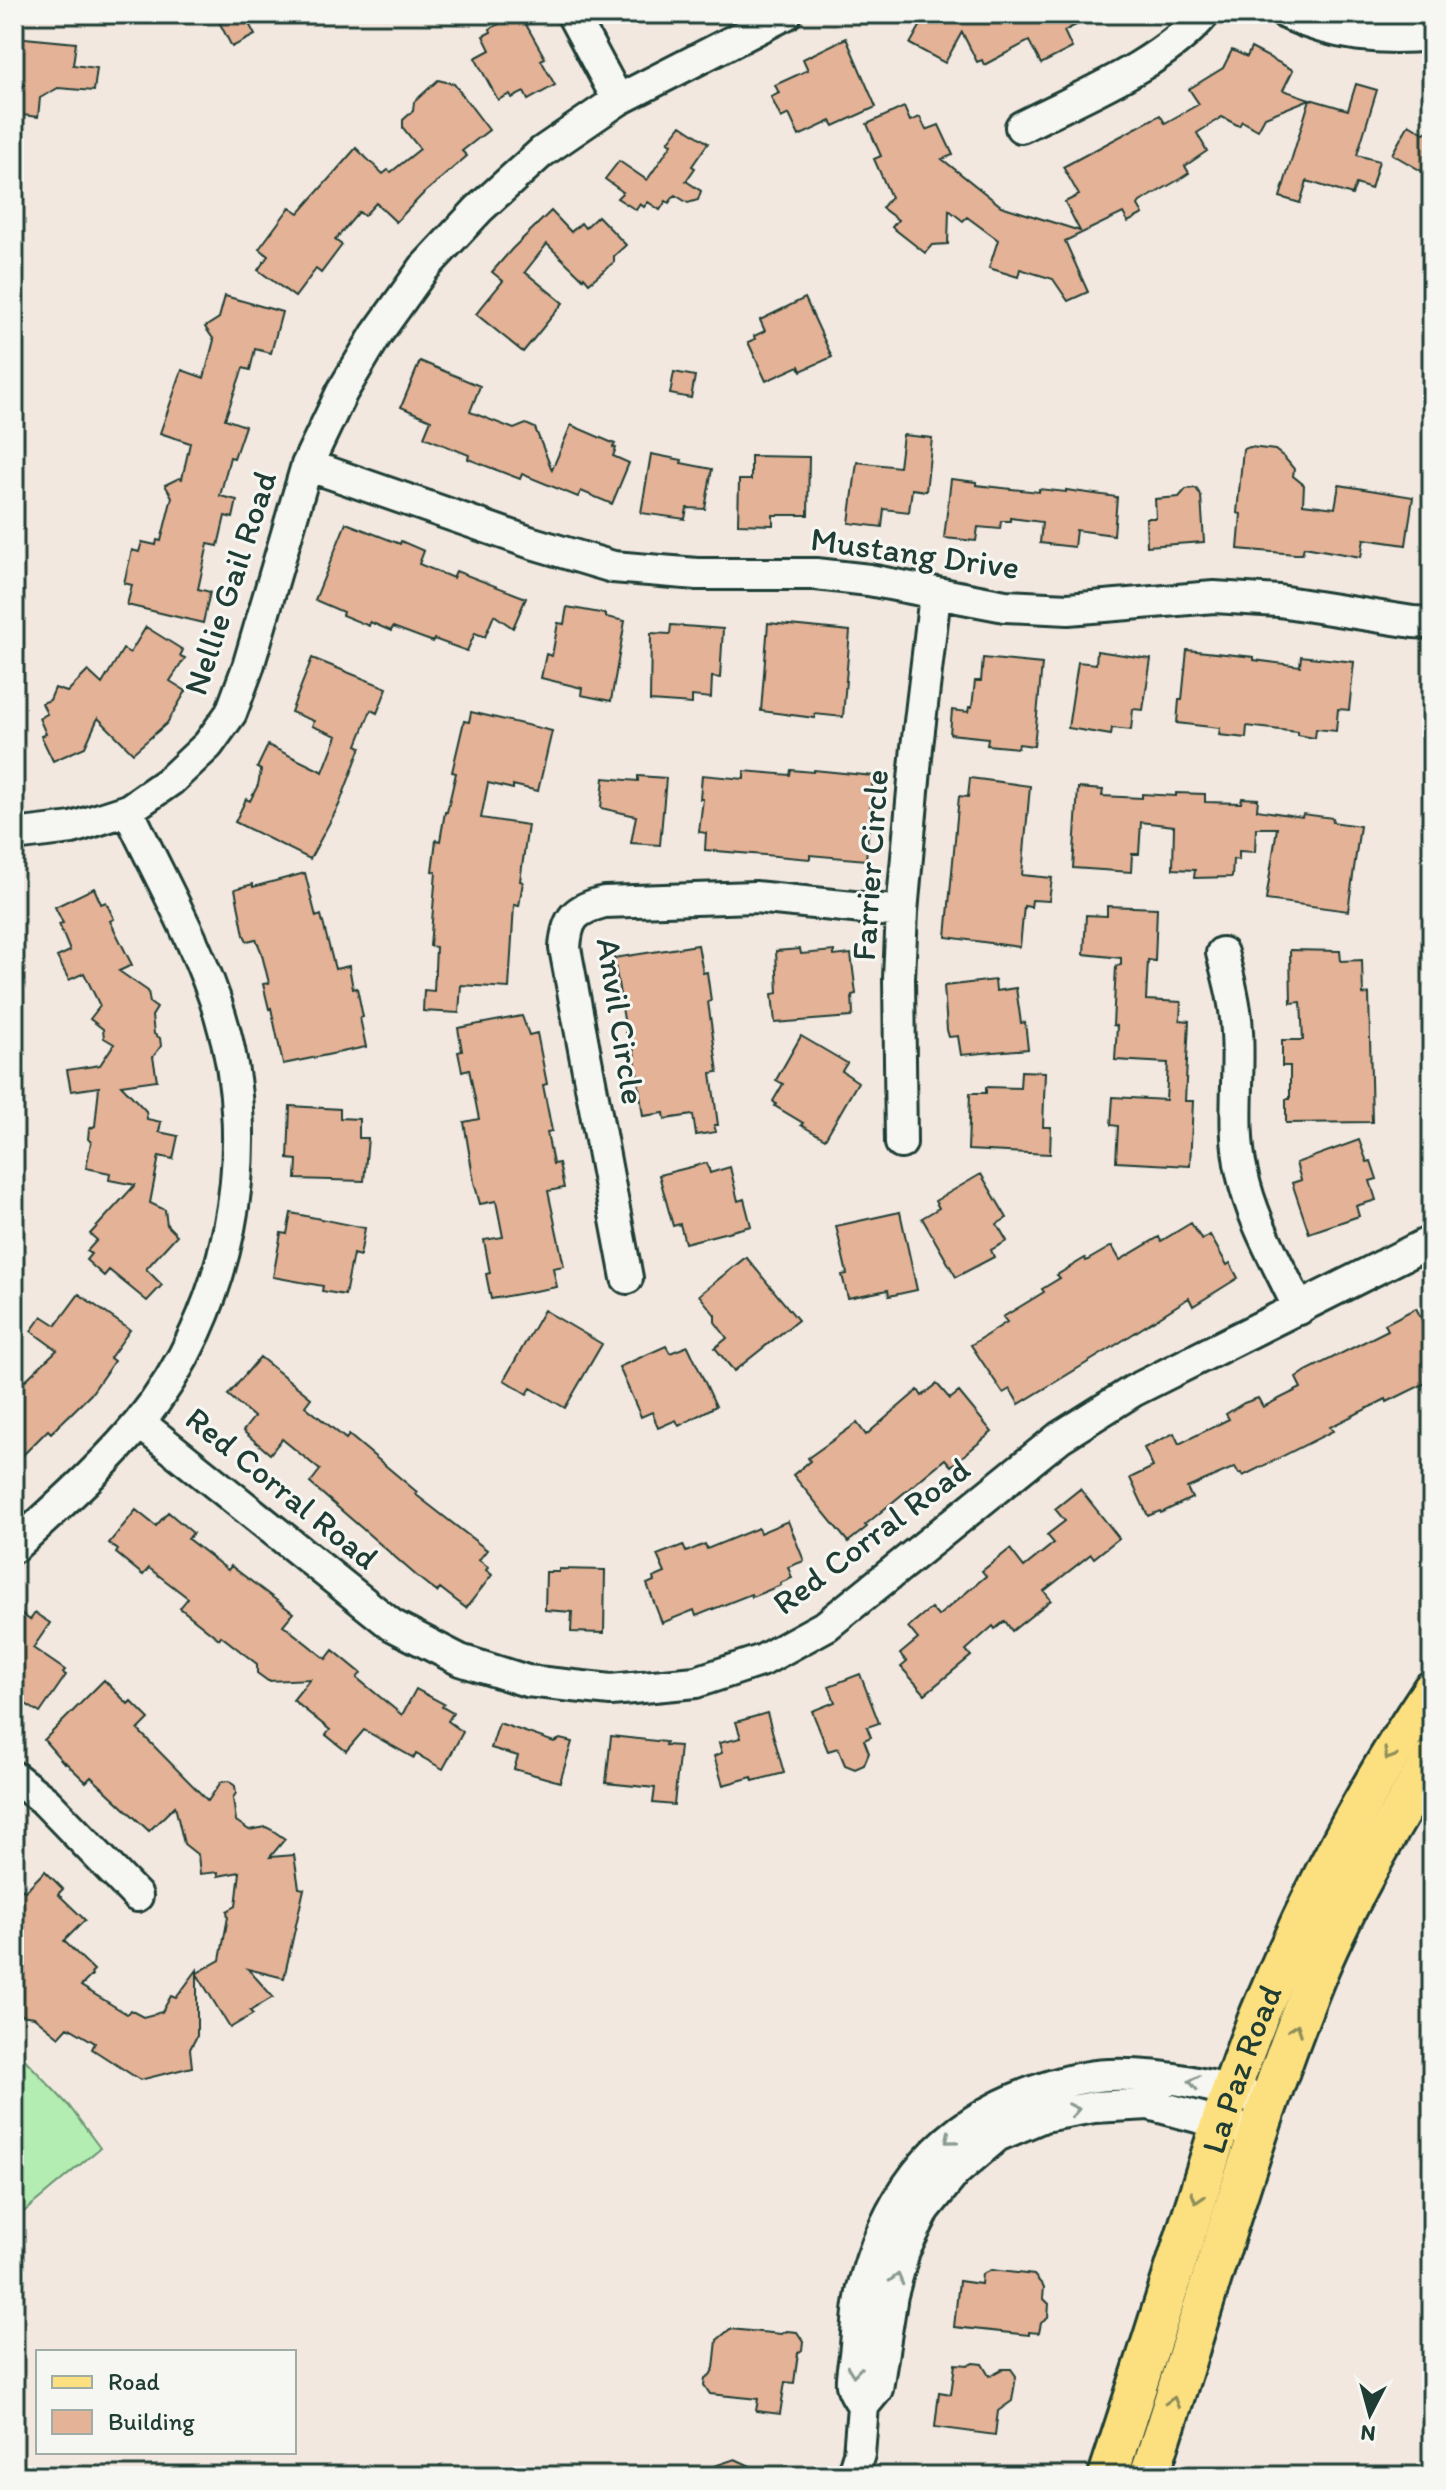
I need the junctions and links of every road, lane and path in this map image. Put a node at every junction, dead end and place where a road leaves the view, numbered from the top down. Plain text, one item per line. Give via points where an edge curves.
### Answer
1 (572, 14) edge
2 (786, 14) edge
3 (1204, 14) edge
4 (1287, 14) edge
5 (1432, 35) edge
6 (618, 100) junction
7 (1021, 127) dead end
8 (307, 465) junction
9 (935, 595) junction
10 (1432, 623) edge
11 (128, 810) junction
12 (14, 835) edge
13 (902, 912) junction
14 (1222, 953) dead end
15 (901, 1143) dead end
16 (1432, 1241) edge
17 (627, 1278) dead end
18 (1299, 1309) junction
19 (140, 1423) junction
20 (14, 1547) edge
21 (1432, 1690) edge
22 (1432, 1759) edge
23 (14, 1777) edge
24 (137, 1896) dead end
25 (1227, 2107) junction
26 (1264, 2118) junction
27 (852, 2476) edge
28 (1108, 2476) edge
29 (1149, 2476) edge

1 - 6 street
2 - 6 street, Nellie Gail Road
3 - 7 street via 1140,66
4 - 5 street via 1335,31 1392,39
6 - 8 street, Nellie Gail Road via 542,152 424,268 342,392
8 - 9 street, Mustang Drive via 613,567 697,574 816,574
8 - 11 street, Nellie Gail Road via 231,713 208,745 171,780
9 - 10 street, Mustang Drive via 1068,609 1214,597 1253,599
9 - 13 street, Farrier Circle
11 - 12 street, Nellie Gail Road via 72,828
11 - 19 street via 220,1015 238,1128 228,1239 207,1306 180,1364
13 - 15 street, Farrier Circle
13 - 17 street, Anvil Circle via 755,897 604,902 572,918 565,948
14 - 18 street via 1235,1004 1236,1135 1242,1173 1254,1213
16 - 18 street, Red Corral Road
18 - 19 street, Red Corral Road via 1133,1391 1060,1437 827,1625 763,1660 696,1682 611,1690 527,1681 460,1660 392,1625
19 - 20 street
21 -> 25 main road, La Paz Road via 1346,1829 1309,1903 1265,2001
26 -> 22 main road, La Paz Road via 1347,1908
23 - 24 street via 46,1802
25 - 26 street
25 - 27 street via 1194,2082 1109,2075 1066,2080 974,2119 933,2153 902,2191 877,2239 862,2289 852,2386 863,2406
25 -> 28 main road, La Paz Road
29 -> 26 main road, La Paz Road

